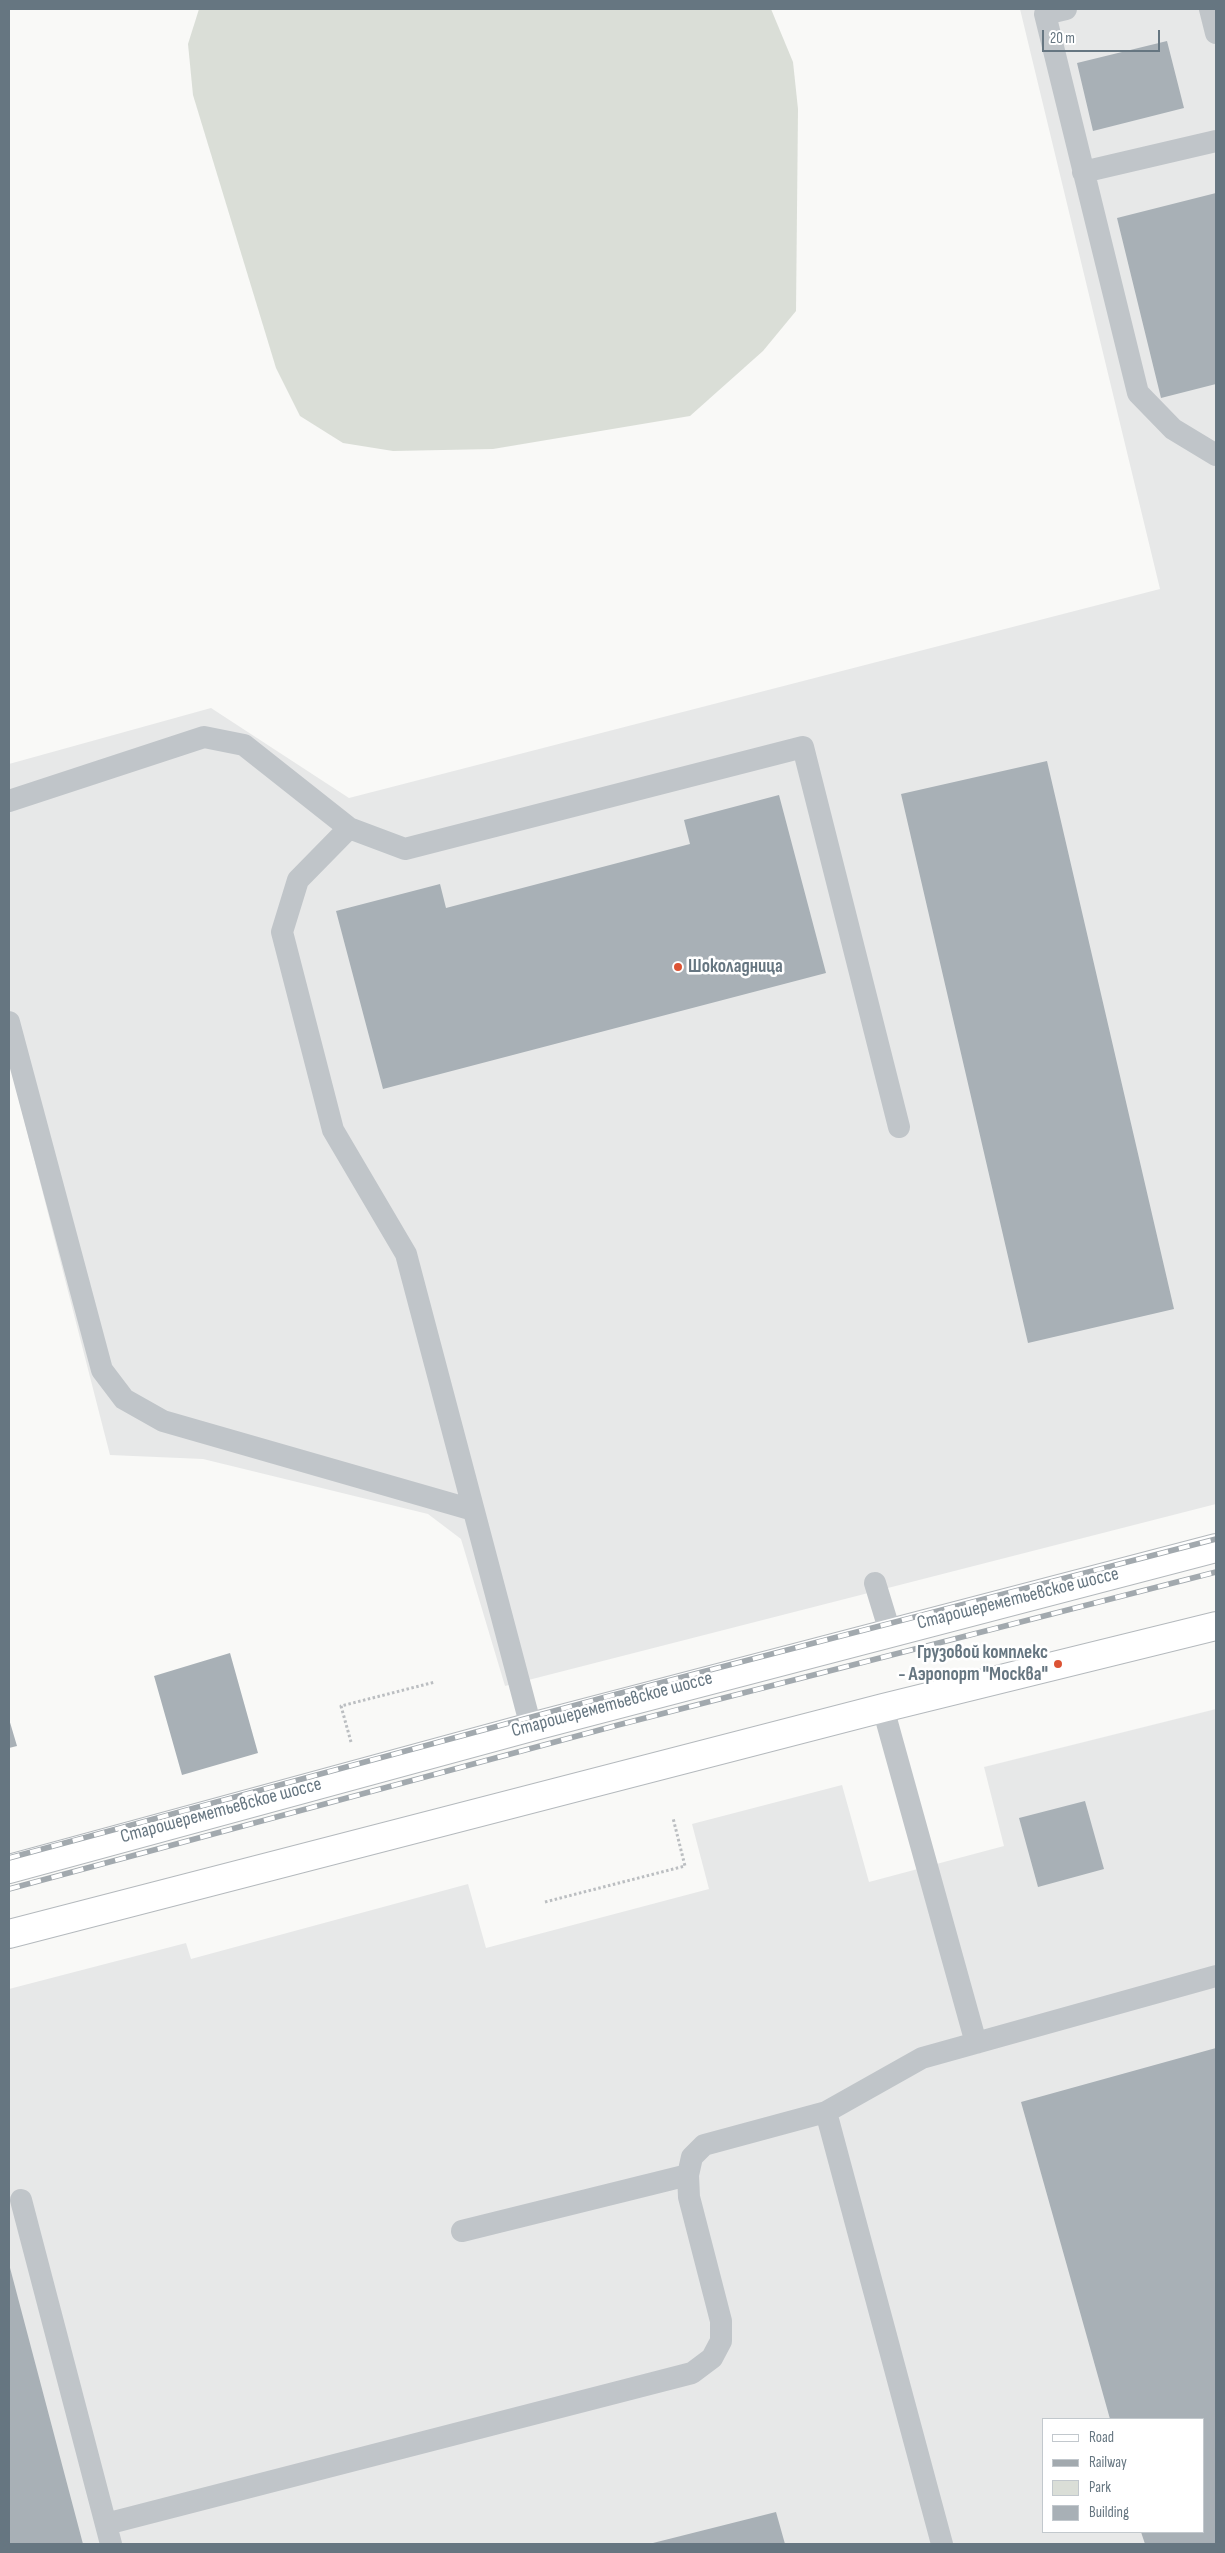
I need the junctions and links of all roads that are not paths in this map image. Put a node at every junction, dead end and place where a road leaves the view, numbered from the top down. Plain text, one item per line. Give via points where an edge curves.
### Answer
1 (1066, 9) edge
2 (1210, 9) edge
3 (1216, 33) edge
4 (1216, 140) edge
5 (1084, 172) junction
6 (1216, 455) edge
7 (9, 801) edge
8 (349, 828) junction
9 (9, 1022) edge
10 (899, 1126) dead end
11 (473, 1510) junction
12 (1216, 1548) edge
13 (875, 1583) dead end
14 (1216, 1626) edge
15 (890, 1632) junction
16 (883, 1708) junction
17 (531, 1727) junction
18 (9, 1868) edge
19 (9, 1934) edge
20 (1216, 1976) edge
21 (976, 2042) junction
22 (826, 2112) junction
23 (688, 2175) junction
24 (21, 2200) dead end
25 (462, 2231) dead end
26 (108, 2534) edge
27 (942, 2544) edge

1 - 5 lane via 1044,14
2 - 3 lane
4 - 5 lane
5 - 6 lane via 1138,393 1173,429
7 - 8 lane via 204,737 244,744
8 - 10 lane via 405,849 803,747
8 - 11 lane via 298,880 282,932 333,1130 406,1254
9 - 11 lane via 102,1370 124,1399 163,1421
11 - 17 lane
12 - 15 main road, Старошереметьевское шоссе
13 - 15 lane
14 - 16 main road
15 - 17 main road, Старошереметьевское шоссе
16 - 19 main road
16 - 21 lane
17 - 18 main road, Старошереметьевское шоссе
20 - 21 lane
21 - 22 lane via 922,2058
22 - 23 lane via 704,2145 692,2157
22 - 27 lane
23 - 25 lane
23 - 26 lane via 689,2197 721,2321 721,2341 712,2358 692,2374
24 - 26 lane

